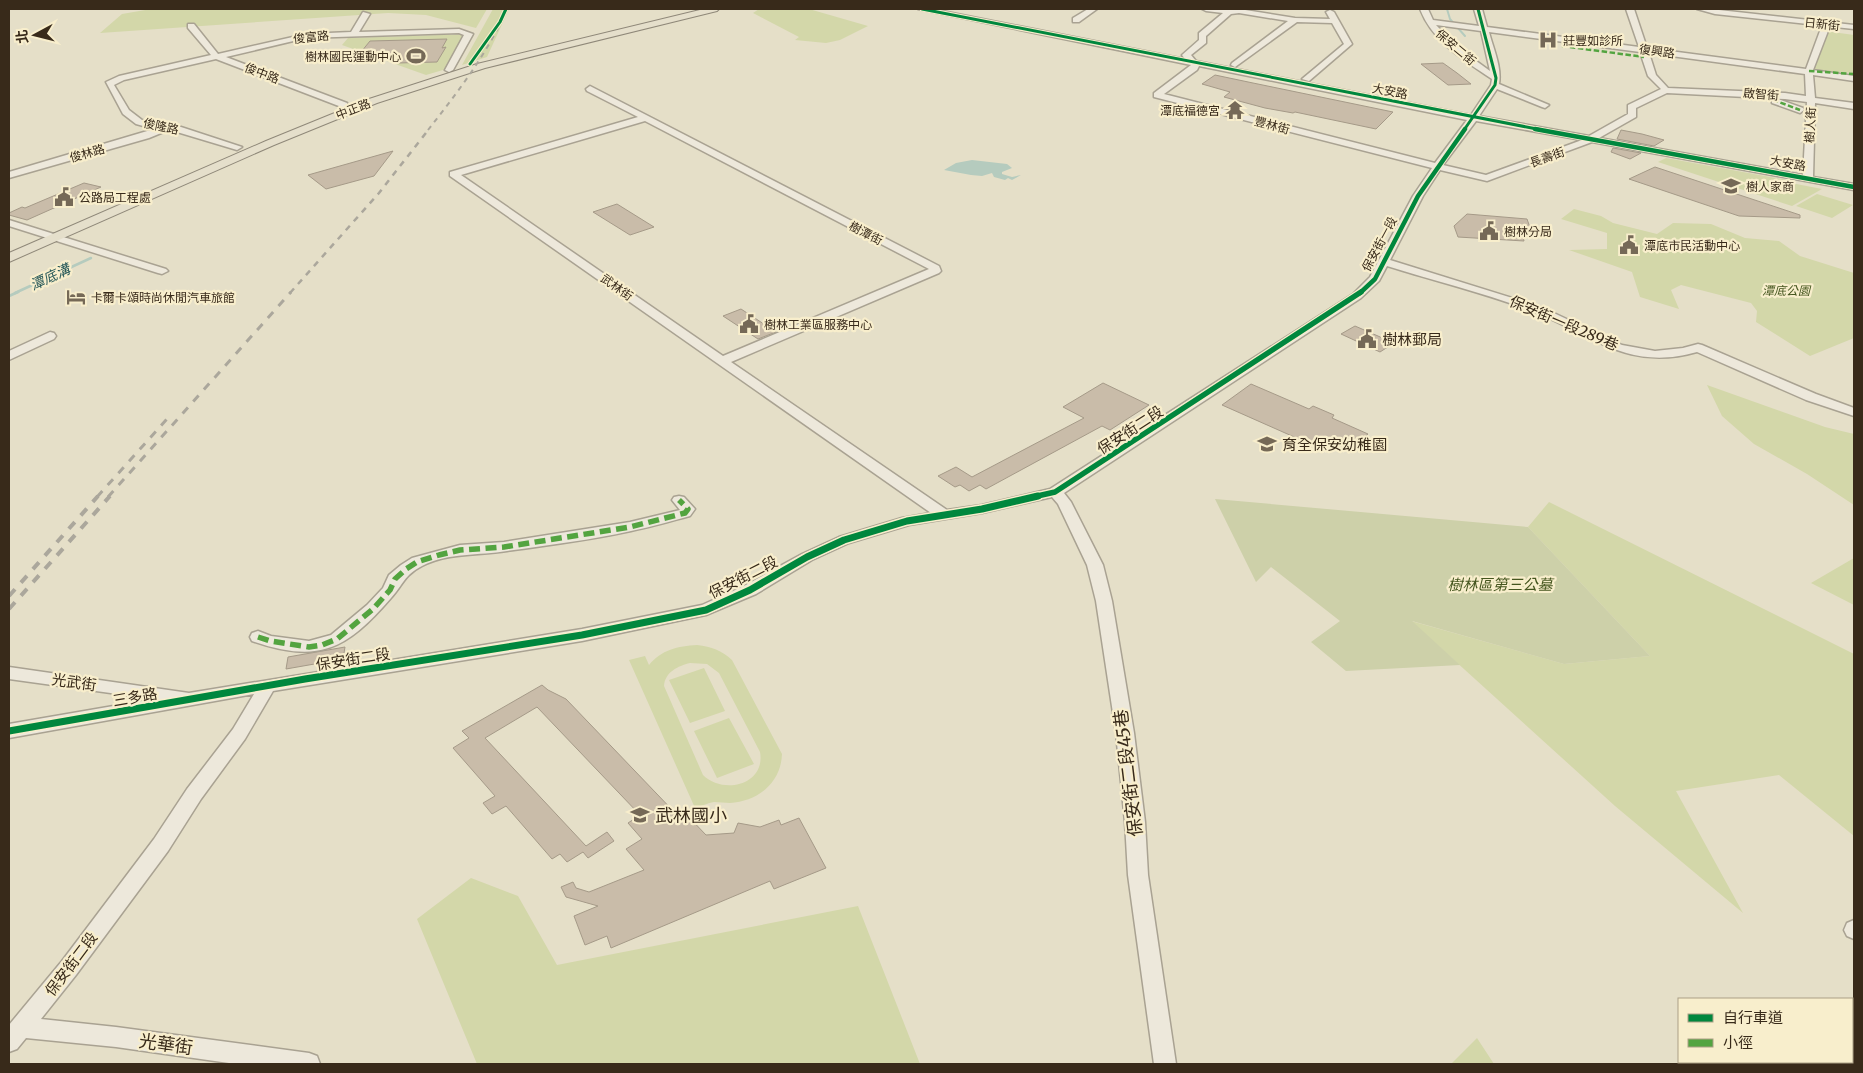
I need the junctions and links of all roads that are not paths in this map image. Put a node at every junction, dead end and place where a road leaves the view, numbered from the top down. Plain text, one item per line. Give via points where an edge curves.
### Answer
1 (690, 9) edge
2 (702, 9) edge
3 (714, 9) edge
4 (922, 9) edge
5 (955, 9) edge
6 (1094, 9) edge
7 (1206, 9) edge
8 (1424, 9) edge
9 (1478, 9) edge
10 (1630, 9) edge
11 (1701, 9) edge
12 (946, 11) edge
13 (1330, 11) dead end
14 (1229, 12) junction
15 (366, 14) dead end
16 (1076, 20) dead end
17 (1295, 20) junction
18 (1334, 21) junction
19 (1429, 22) junction
20 (1820, 24) junction
21 (191, 26) dead end
22 (1482, 27) junction
23 (1854, 27) edge
24 (354, 34) junction
25 (598, 34) junction
26 (1641, 48) junction
27 (1186, 55) junction
28 (216, 56) junction
29 (1195, 64) junction
30 (1235, 65) junction
31 (1809, 72) junction
32 (444, 74) junction
33 (1854, 74) edge
34 (1854, 78) edge
35 (1306, 79) junction
36 (115, 80) joint
37 (1496, 82) junction
38 (590, 89) dead end
39 (1666, 90) junction
40 (1758, 94) junction
41 (1811, 99) junction
42 (344, 105) junction
43 (1545, 105) dead end
44 (1854, 106) edge
45 (1800, 110) dead end
46 (1475, 116) junction
47 (645, 118) junction
48 (164, 128) junction
49 (1596, 137) junction
50 (237, 147) junction
51 (1437, 167) junction
52 (9, 174) edge
53 (1807, 176) junction
54 (1854, 182) edge
55 (1854, 187) edge
56 (87, 212) junction
57 (103, 217) junction
58 (9, 223) edge
59 (41, 233) junction
60 (54, 238) junction
61 (9, 247) edge
62 (9, 258) edge
63 (1385, 262) junction
64 (162, 271) dead end
65 (50, 336) dead end
66 (9, 356) edge
67 (722, 361) junction
68 (1854, 412) edge
69 (1174, 415) joint
70 (1055, 492) junction
71 (679, 500) dead end
72 (944, 515) junction
73 (258, 637) dead end
74 (9, 673) edge
75 (266, 687) junction
76 (199, 699) junction
77 (9, 731) edge
78 (16, 1034) edge
79 (301, 1064) edge
80 (1165, 1064) edge

1 - 25 main road, 中正路
2 - 25 main road
3 - 25 main road, 中正路
4 - 12 street, 大安路
5 - 27 street, 大安路
6 - 16 street
7 - 14 street
8 - 19 street, 保安二街
9 - 22 street
10 - 26 street
11 - 20 street, 日新街
12 - 29 street, 大安路
13 - 18 street
14 - 17 street via 1239,10
14 - 27 street via 1202,35 1203,41
15 - 24 street
17 - 18 street
17 - 30 street
18 - 35 street via 1348,44
19 - 22 street, 復興路
19 - 37 street, 保安二街 via 1438,36
20 - 23 street, 日新街
20 - 31 street via 1824,30
21 - 28 street, 俊中路
22 - 26 street, 復興路
22 - 37 street
24 - 28 street, 俊富路 via 299,37
24 - 32 street, 俊富路 via 459,31 469,34
25 - 32 main road, 中正路
26 - 31 street, 復興路
26 - 39 street via 1652,76
27 - 29 street
27 - 30 street, 大安路
28 - 36 street, 俊富路
28 - 42 street, 俊中路
29 - 46 street, 大安路
29 - 51 street, 豐林街 via 1157,95
30 - 35 street, 大安路
31 - 33 street
31 - 34 street, 復興路
31 - 41 street, 樹人街
32 - 42 main road, 中正路
32 - 57 main road, 中正路 via 308,127
35 - 46 street, 大安路
36 - 48 street, 俊隆路 via 110,85 126,112 138,122
37 - 43 street, 保安二街
37 - 46 street, 保安街一段
38 - 47 street, 樹潭街
39 - 40 street, 啟智街
39 - 49 street, 長壽街 via 1631,107 1633,115
40 - 41 street, 啟智街
40 - 45 street
41 - 44 street, 啟智街
41 - 53 street, 樹人街
42 - 50 main road, 中正路
46 - 49 street, 大安路
46 - 51 street, 保安街一段
47 - 67 street, 武林街 via 453,174
47 - 67 street, 樹潭街 via 935,268 935,271
48 - 50 street, 俊隆路 via 178,129
48 - 52 street, 俊林路 via 146,136
49 - 51 street, 長壽街 via 1487,178
49 - 53 street, 大安路
50 - 56 main road, 中正路
51 - 63 street, 保安街一段 via 1407,215
53 - 54 street, 大安路
53 - 55 street, 大安路
56 - 57 main road
56 - 59 main road, 中正路
57 - 60 main road, 中正路
58 - 59 street
59 - 60 street
59 - 61 main road, 中正路
60 - 62 main road, 中正路
60 - 64 street
63 - 68 street, 保安街一段289巷 via 1537,309 1619,348 1655,355 1698,348
63 - 69 street, 保安街一段 via 1375,279 1357,296
65 - 66 street
67 - 72 street, 武林街
69 - 70 street, 保安街二段
70 - 72 street, 保安街二段
70 - 80 street, 保安街二段45巷 via 1064,502 1095,565 1104,600 1125,733 1138,875
71 - 73 street via 688,509 685,513 646,524 460,550 417,562 394,579 390,590 373,610 337,639 322,645 309,647
72 - 75 street, 保安街二段 via 896,524 844,540 706,610 582,635
74 - 76 street, 光武街
75 - 76 street, 三多路
75 - 78 street, 保安街二段 via 253,712 161,845
76 - 77 street, 三多路
78 - 79 street, 光華街 via 116,1037

